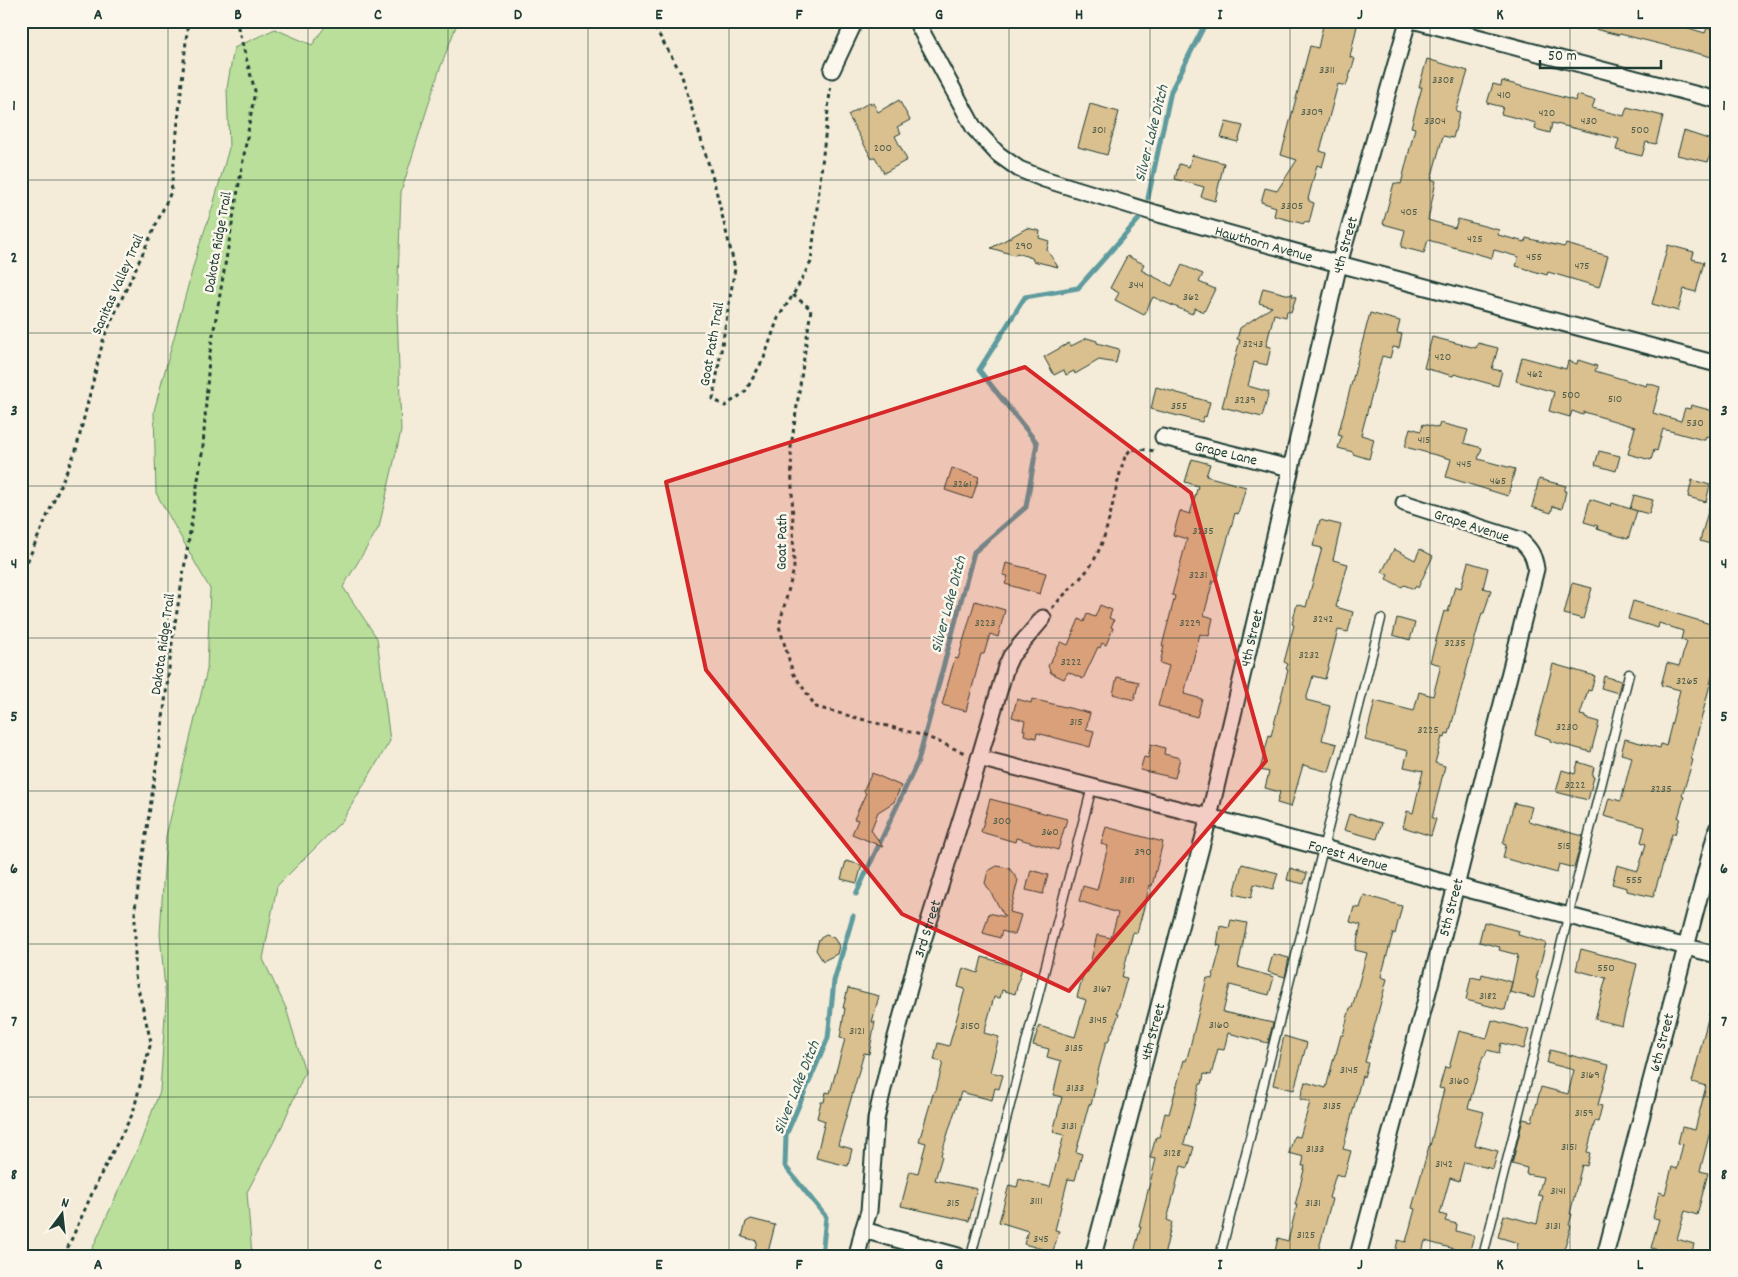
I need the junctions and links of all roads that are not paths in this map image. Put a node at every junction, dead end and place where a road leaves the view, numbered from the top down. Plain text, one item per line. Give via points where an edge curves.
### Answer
1 (854, 21) edge
2 (916, 21) edge
3 (1408, 21) edge
4 (1416, 21) edge
5 (832, 70) road end
6 (1717, 100) edge
7 (1339, 264) junction
8 (1717, 364) edge
9 (1167, 438) road end
10 (1290, 468) junction
11 (1404, 503) dead end
12 (1534, 556) joint
13 (1043, 618) road end
14 (1381, 619) dead end
15 (1629, 674) dead end
16 (979, 758) junction
17 (1092, 787) junction
18 (1209, 817) junction
19 (1717, 829) edge
20 (1324, 848) junction
21 (1456, 886) junction
22 (1568, 916) junction
23 (1687, 948) junction
24 (1717, 956) edge
25 (863, 1230) junction
26 (857, 1256) edge
27 (958, 1256) edge
28 (971, 1256) edge
29 (1093, 1256) edge
30 (1220, 1256) edge
31 (1358, 1256) edge
32 (1482, 1256) edge
33 (1605, 1256) edge

1 - 5 street
2 - 7 street, Hawthorn Avenue via 974,128 994,150 1019,169 1103,197
3 - 7 street, 4th Street
4 - 6 street
7 - 8 street, Hawthorn Avenue
7 - 10 street, 4th Street
9 - 10 street, Grape Lane
10 - 18 street, 4th Street
11 - 12 street, Grape Avenue via 1520,540
12 - 21 street, 5th Street via 1536,569
13 - 16 street, 3rd Street via 1011,656
14 - 20 lane
15 - 22 lane
16 - 17 street, Forest Avenue
16 - 25 street, 3rd Street via 890,1059 876,1120 869,1211
17 - 18 street, Forest Avenue
17 - 28 lane
18 - 20 street, Forest Avenue
18 - 29 street, 4th Street
19 - 23 street, 6th Street
20 - 21 street, Forest Avenue
20 - 30 lane
21 - 22 street, Forest Avenue
21 - 31 street, 5th Street
22 - 23 street, Forest Avenue
22 - 32 lane
23 - 24 street, Forest Avenue
23 - 33 street, 6th Street
25 - 26 street, 3rd Street
25 - 27 street

